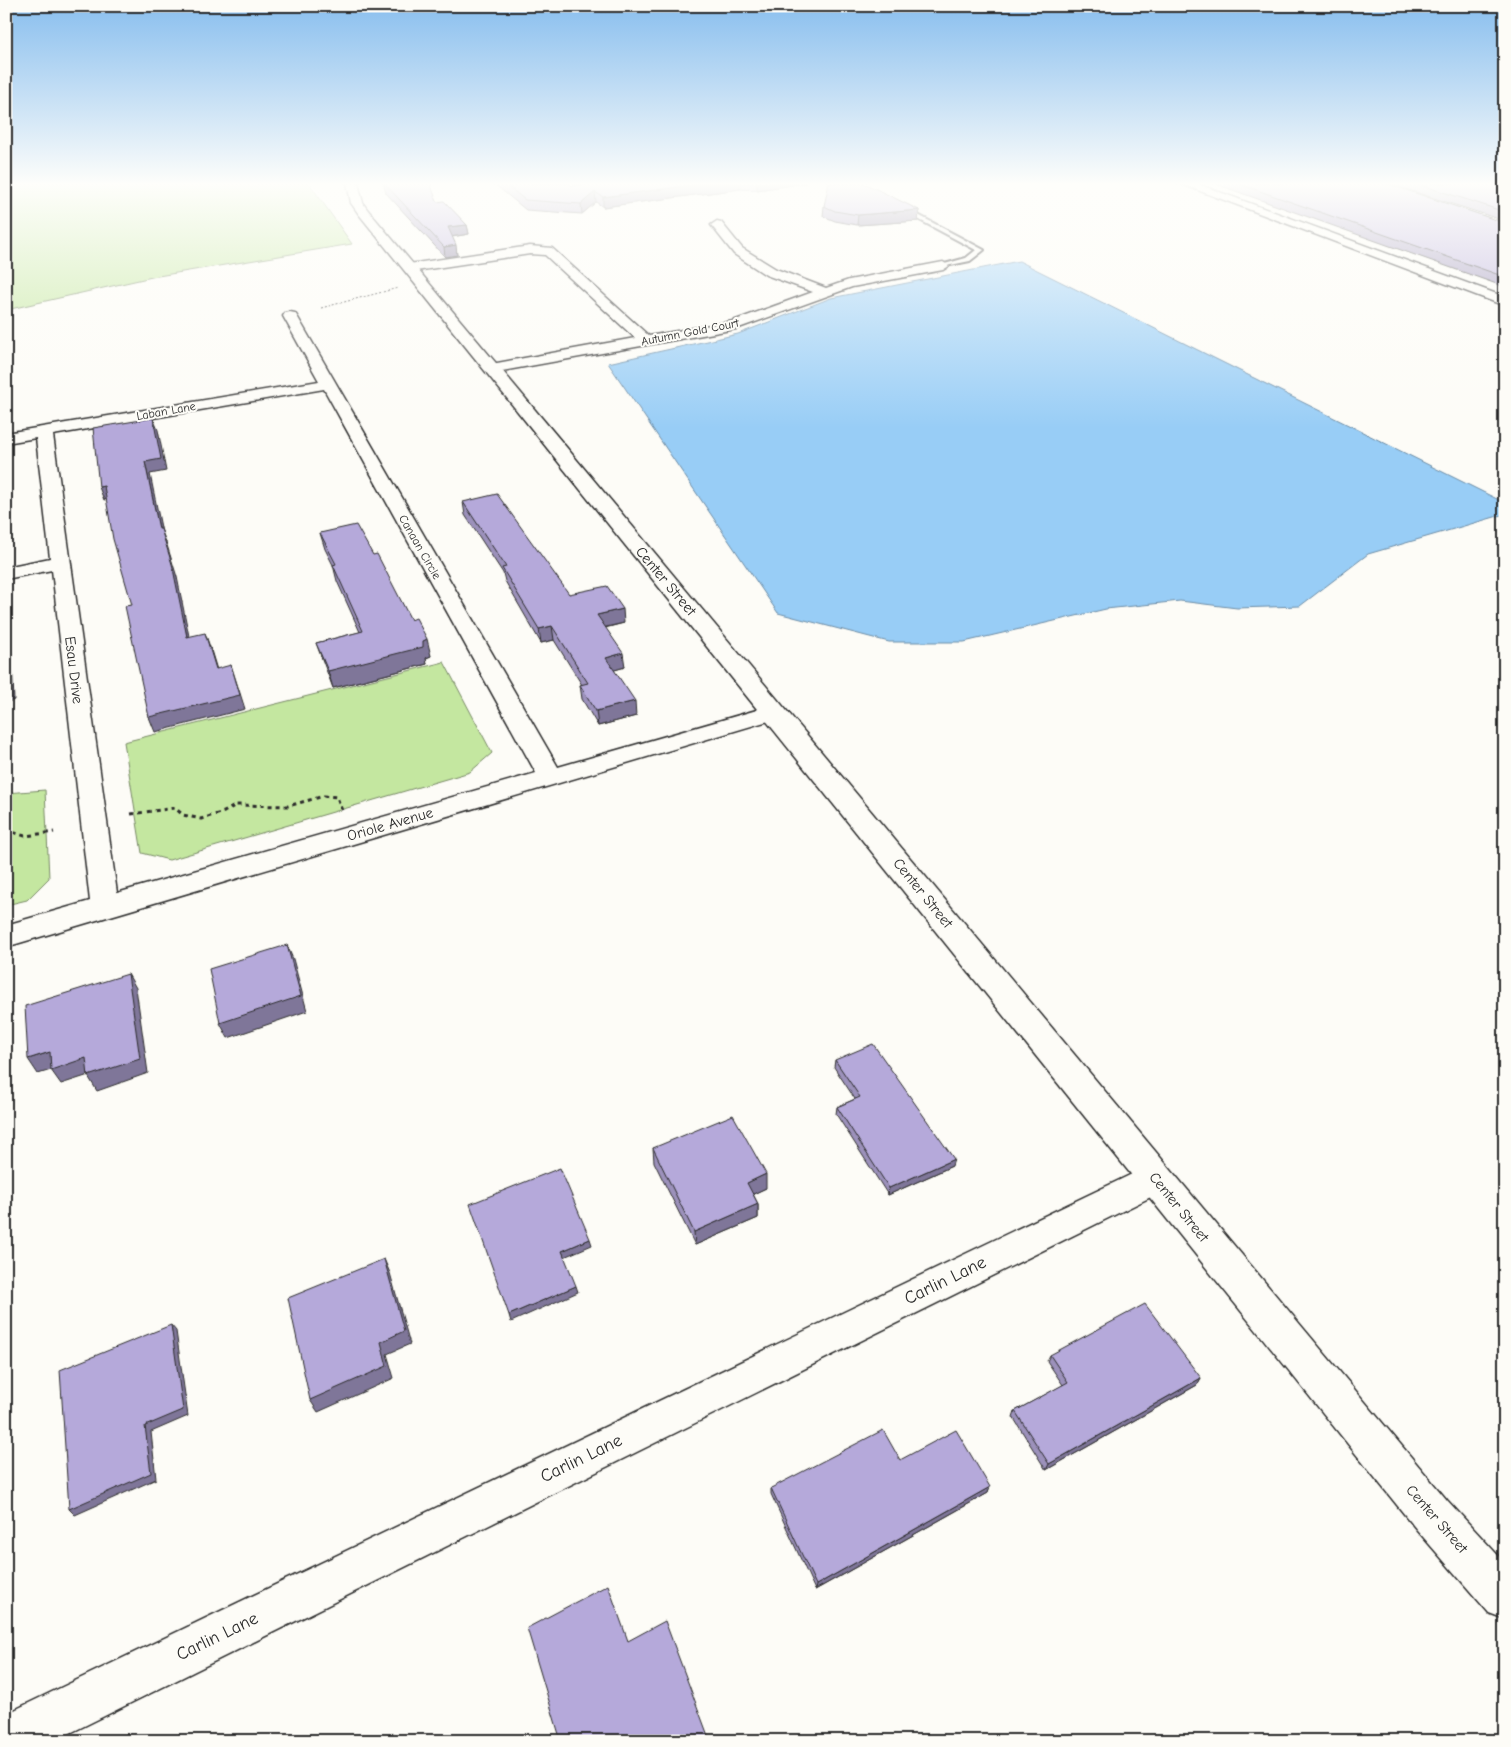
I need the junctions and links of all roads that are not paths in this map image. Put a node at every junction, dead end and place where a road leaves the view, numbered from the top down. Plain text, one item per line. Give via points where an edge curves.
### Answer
1 (406, 265) edge
2 (432, 265) edge
3 (563, 265) edge
4 (759, 265) edge
5 (949, 265) edge
6 (1404, 265) edge
7 (943, 266) joint
8 (409, 268) junction
9 (825, 292) junction
10 (1505, 302) edge
11 (290, 316) dead end
12 (646, 341) junction
13 (491, 368) junction
14 (327, 384) junction
15 (44, 432) junction
16 (6, 438) edge
17 (61, 562) junction
18 (6, 573) edge
19 (774, 712) junction
20 (551, 777) junction
21 (105, 907) junction
22 (6, 936) edge
23 (1155, 1178) junction
24 (1505, 1597) edge
25 (6, 1739) edge

1 - 8 street, Center Street
2 - 8 street
3 - 12 street
4 - 9 street
5 - 7 lane
6 - 10 street
7 - 9 street, Autumn Gold Court via 849,284
8 - 13 street, Center Street
9 - 12 street, Autumn Gold Court via 736,324
11 - 14 street, Canaan Circle
12 - 13 street, Autumn Gold Court
13 - 19 street, Center Street
14 - 15 street, Laban Lane
14 - 20 street, Canaan Circle
15 - 16 street, Laban Lane
15 - 17 street, Esau Drive
17 - 18 street
17 - 21 street, Esau Drive
19 - 20 street, Oriole Avenue
19 - 23 street, Center Street
20 - 21 street, Oriole Avenue
21 - 22 street, Oriole Avenue
23 - 24 street, Center Street via 1432,1515
23 - 25 street, Carlin Lane

